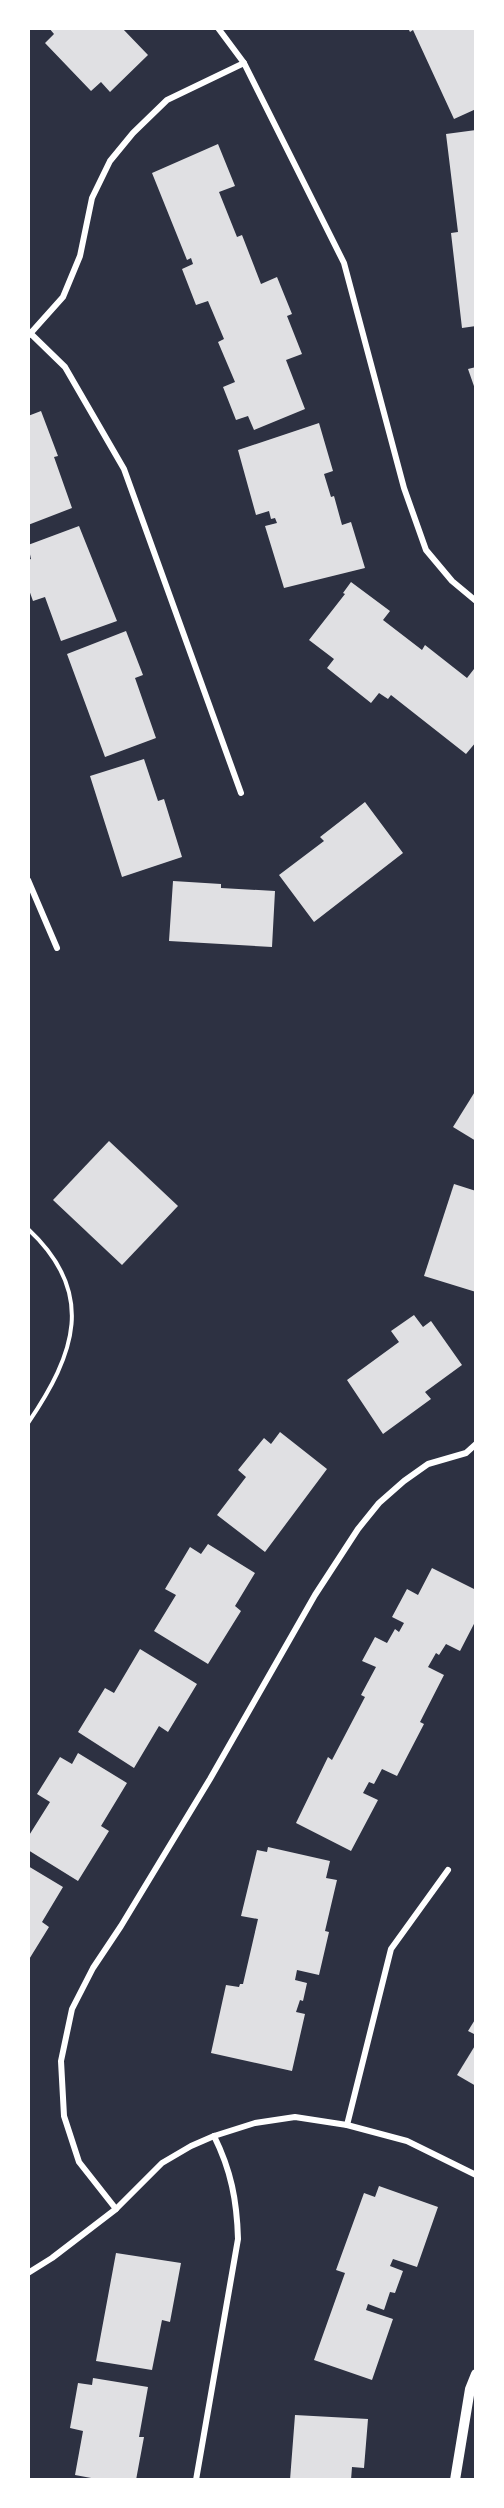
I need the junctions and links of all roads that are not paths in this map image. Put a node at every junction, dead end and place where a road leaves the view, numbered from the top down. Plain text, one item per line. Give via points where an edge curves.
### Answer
1 (218, 28) edge
2 (244, 63) junction
3 (30, 333) edge
4 (476, 601) edge
5 (241, 793) dead end
6 (28, 880) edge
7 (57, 948) dead end
8 (476, 1444) edge
9 (448, 1870) dead end
10 (347, 2125) junction
11 (214, 2136) junction
12 (476, 2175) edge
13 (116, 2209) junction
14 (28, 2273) edge
15 (476, 2374) edge
16 (196, 2480) edge
17 (455, 2480) edge

1 - 2 street
2 - 3 street via 167,100 110,161 92,198 80,256 63,297
2 - 4 street via 344,263 404,488 426,550 452,581
3 - 5 street via 65,367 124,469
6 - 7 street
8 - 13 street via 466,1453 428,1464 404,1480 358,1529 315,1595 72,2009 61,2061 64,2116 79,2162
9 - 10 street via 391,1949
10 - 11 street via 295,2117 255,2123
10 - 12 street via 407,2141
11 - 13 street via 162,2163
11 - 16 street via 237,2204 238,2239
13 - 14 street
15 - 17 street

